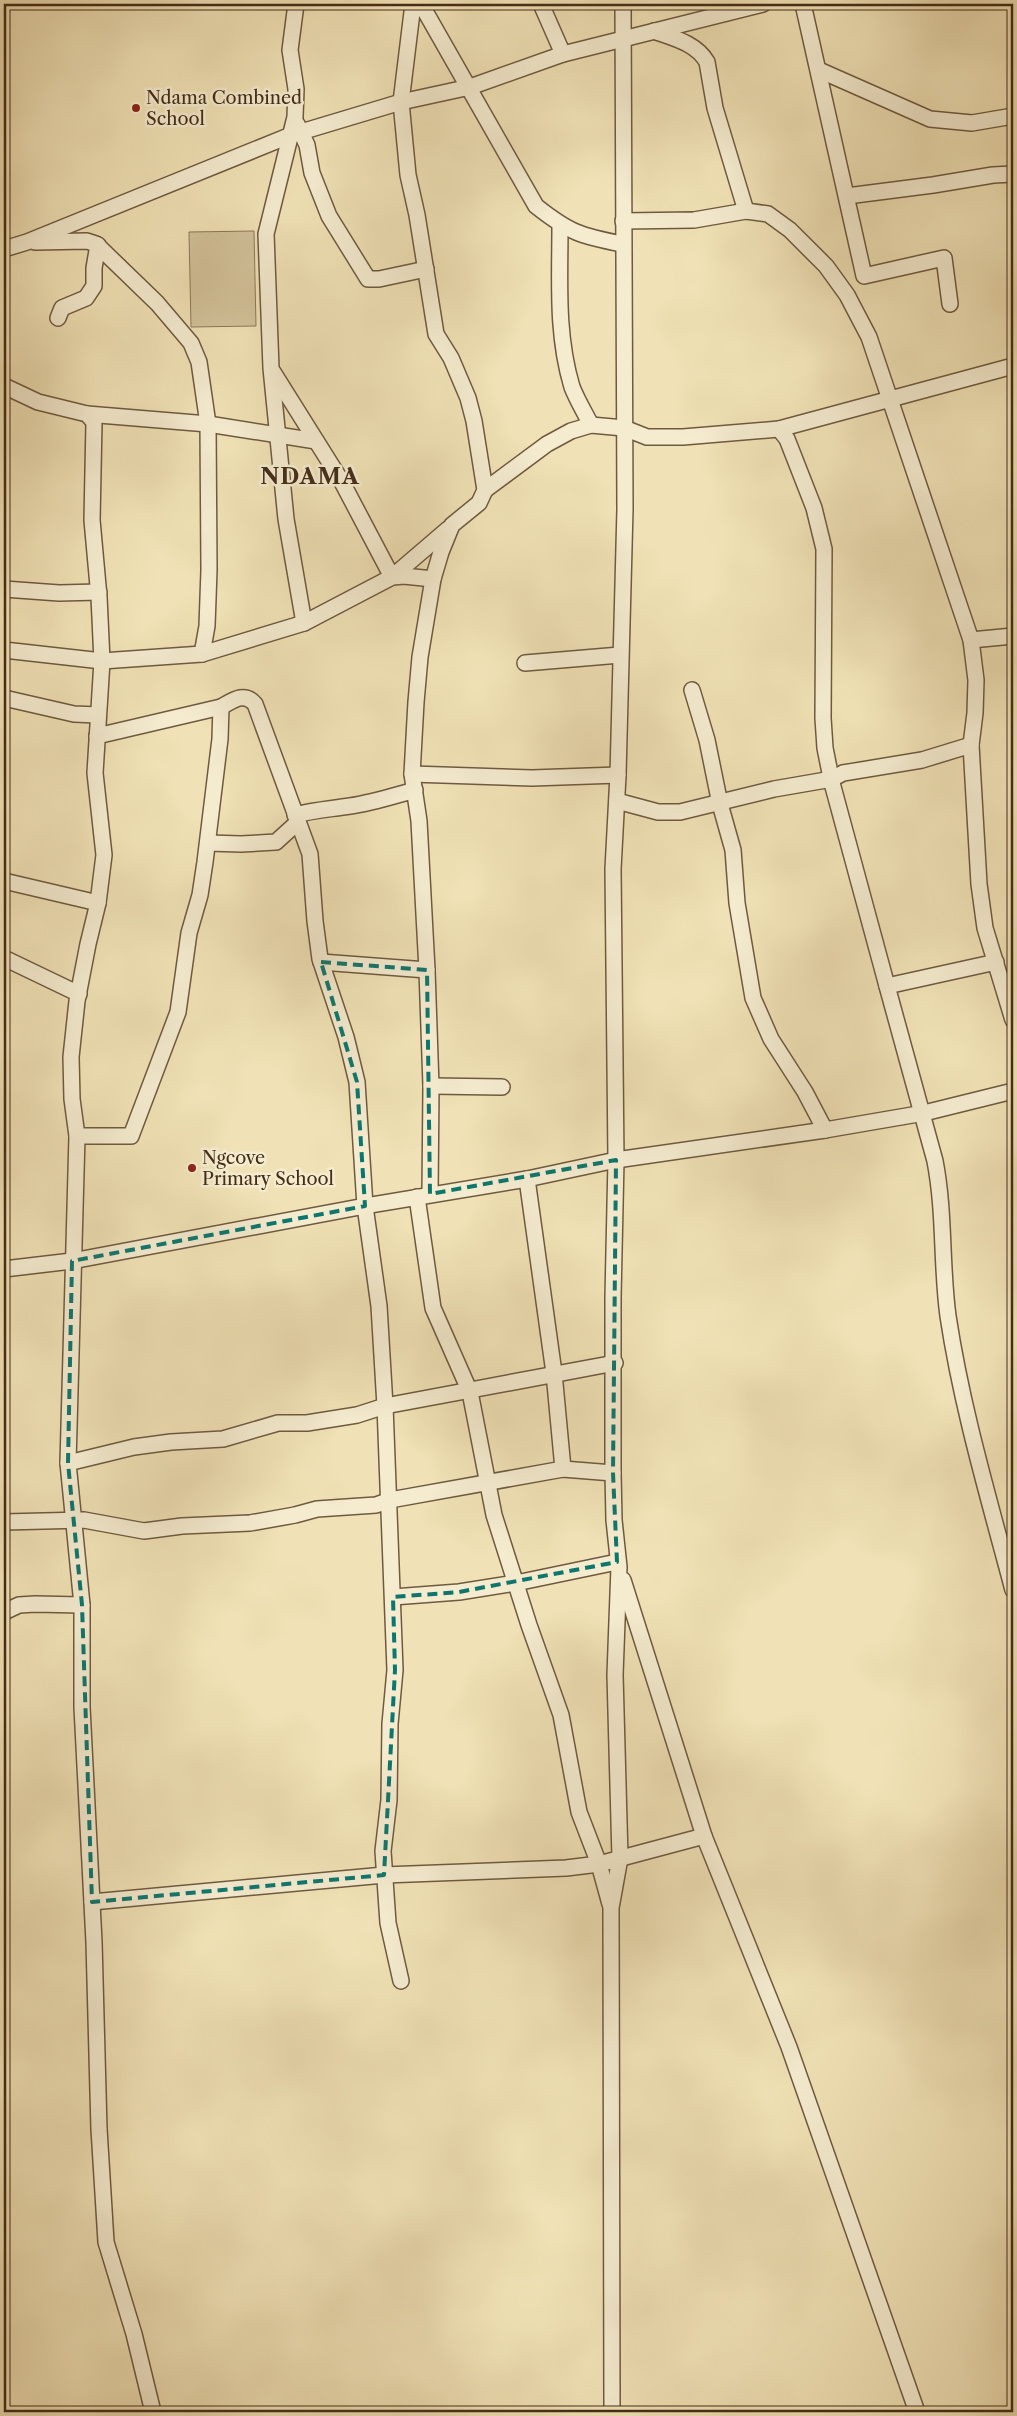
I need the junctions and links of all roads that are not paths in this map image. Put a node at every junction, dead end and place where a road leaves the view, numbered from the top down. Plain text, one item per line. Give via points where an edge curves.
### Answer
1 (296, 4) edge
2 (413, 4) edge
3 (421, 4) edge
4 (540, 4) edge
5 (623, 4) edge
6 (763, 4) edge
7 (803, 4) edge
8 (654, 31) junction
9 (622, 39) junction
10 (562, 54) junction
11 (819, 70) junction
12 (470, 87) junction
13 (401, 102) junction
14 (1013, 116) edge
15 (296, 134) junction
16 (1013, 174) edge
17 (847, 196) junction
18 (746, 211) junction
19 (624, 221) junction
20 (560, 226) junction
21 (4, 240) edge
22 (27, 242) junction
23 (622, 244) junction
24 (98, 245) junction
25 (4, 249) edge
26 (426, 269) junction
27 (950, 304) dead end
28 (58, 318) dead end
29 (1013, 366) edge
30 (271, 368) junction
31 (4, 386) edge
32 (891, 400) junction
33 (87, 414) junction
34 (208, 424) junction
35 (591, 425) junction
36 (624, 428) junction
37 (780, 429) junction
38 (278, 435) junction
39 (316, 441) junction
40 (485, 490) junction
41 (452, 525) junction
42 (392, 577) junction
43 (433, 579) junction
44 (4, 589) edge
45 (99, 592) junction
46 (304, 622) junction
47 (1013, 636) edge
48 (971, 640) junction
49 (4, 650) edge
50 (202, 654) junction
51 (620, 655) junction
52 (102, 661) junction
53 (525, 663) dead end
54 (692, 690) dead end
55 (4, 698) edge
56 (221, 707) junction
57 (98, 715) junction
58 (97, 736) junction
59 (971, 745) junction
60 (412, 774) junction
61 (618, 775) junction
62 (832, 779) junction
63 (415, 790) junction
64 (617, 801) junction
65 (720, 804) junction
66 (297, 818) junction
67 (208, 843) junction
68 (4, 881) edge
69 (98, 903) junction
70 (4, 958) edge
71 (321, 962) junction
72 (996, 962) junction
73 (426, 970) junction
74 (887, 986) junction
75 (79, 994) junction
76 (1013, 1020) edge
77 (431, 1086) junction
78 (502, 1087) dead end
79 (1013, 1091) edge
80 (924, 1113) junction
81 (825, 1130) junction
82 (77, 1136) junction
83 (616, 1160) junction
84 (527, 1178) junction
85 (424, 1196) junction
86 (365, 1206) junction
87 (72, 1261) junction
88 (4, 1269) edge
89 (615, 1363) junction
90 (554, 1373) junction
91 (470, 1392) junction
92 (386, 1406) junction
93 (68, 1463) junction
94 (563, 1469) junction
95 (613, 1473) junction
96 (488, 1483) junction
97 (390, 1500) junction
98 (74, 1521) junction
99 (4, 1522) edge
100 (618, 1565) junction
101 (516, 1583) junction
102 (1013, 1590) edge
103 (393, 1597) junction
104 (82, 1605) junction
105 (4, 1612) edge
106 (704, 1836) junction
107 (620, 1858) junction
108 (599, 1864) junction
109 (384, 1875) junction
110 (92, 1902) junction
111 (611, 1908) junction
112 (401, 1982) dead end
113 (153, 2412) edge
114 (612, 2412) edge
115 (917, 2412) edge

1 - 15 street via 290,50 296,89
2 - 13 street
3 - 12 street
4 - 10 street
5 - 9 street
6 - 8 street
7 - 11 street
8 - 9 street
8 - 18 street via 691,46 707,62 715,108
9 - 10 street
9 - 19 street
10 - 12 street
11 - 14 street via 930,119 972,123
11 - 17 street
12 - 13 street
12 - 20 street via 536,206
13 - 15 street
13 - 26 street via 408,175
15 - 22 street
15 - 26 street via 309,154 312,173 329,216 368,279
15 - 30 street via 266,234
16 - 17 street
17 - 27 street via 864,276 944,258
18 - 19 street via 694,220
18 - 32 street via 768,214 790,230 826,266 869,337
19 - 23 street
20 - 23 street via 581,236
20 - 35 street via 559,302 563,348 573,388
21 - 22 street
22 - 24 street via 88,240
22 - 25 street
23 - 36 street
24 - 28 street via 94,286 86,298 62,308
24 - 34 street via 157,303 196,351
26 - 40 street via 436,334 457,371 474,421
29 - 32 street
30 - 38 street
30 - 39 street
31 - 33 street via 38,402
32 - 37 street
32 - 48 street
33 - 34 street
33 - 45 street via 94,422 92,520
34 - 38 street
34 - 50 street via 209,570 207,626
35 - 36 street
35 - 40 street via 547,444
36 - 37 street via 647,437
36 - 51 street
37 - 62 street via 787,438 812,501 824,549 823,718
38 - 39 street
38 - 46 street via 286,519
39 - 42 street via 342,482
40 - 41 street via 479,503
41 - 42 street
41 - 43 street
42 - 43 street
42 - 46 street
43 - 60 street via 420,657
44 - 45 street
45 - 52 street
46 - 50 street
47 - 48 street
48 - 59 street via 976,680
49 - 52 street
50 - 52 street
51 - 53 street
51 - 61 street
52 - 57 street
54 - 65 street via 707,740
55 - 57 street via 74,714
56 - 58 street
56 - 66 street via 239,698 248,698 255,704
56 - 67 street
57 - 58 street
58 - 69 street via 95,773 104,855
59 - 62 street via 922,760 843,773
59 - 72 street via 980,884 986,928
60 - 61 street via 532,778
60 - 63 street
61 - 64 street
62 - 65 street
62 - 74 street
63 - 66 street via 349,806 319,809
63 - 73 street
64 - 65 street via 667,813
64 - 83 street via 613,869
65 - 81 street via 733,850 737,903 753,998
66 - 67 street via 276,842
66 - 71 street via 310,854
67 - 82 street via 200,895 189,933 178,1012 133,1133 131,1136
68 - 69 street
69 - 75 street
70 - 75 street
71 - 73 street
71 - 86 street via 357,1082
72 - 74 street
72 - 76 street
73 - 77 street
74 - 80 street
75 - 82 street via 71,1057
77 - 78 street
77 - 85 street
79 - 80 street
80 - 81 street
80 - 102 street via 940,1187 945,1289 953,1345 970,1427
81 - 83 street
82 - 87 street
83 - 84 street
83 - 89 street
84 - 85 street
84 - 90 street
85 - 86 street
85 - 91 street via 433,1308
86 - 87 street
86 - 92 street via 379,1306
87 - 88 street
87 - 93 street
89 - 90 street
89 - 95 street
90 - 91 street
90 - 94 street
91 - 92 street
91 - 96 street
92 - 93 street via 307,1423 278,1423 223,1439 134,1447
92 - 97 street
93 - 98 street
94 - 95 street
94 - 96 street
95 - 100 street
96 - 97 street
96 - 101 street via 494,1515
97 - 98 street via 376,1505 317,1509 250,1523 156,1530
97 - 103 street
98 - 99 street
98 - 104 street
100 - 101 street
100 - 106 street
100 - 107 street via 616,1675
101 - 103 street
101 - 108 street via 561,1715 579,1812
103 - 109 street via 395,1670
104 - 105 street via 19,1605
104 - 110 street via 82,1707
106 - 107 street
106 - 115 street via 790,2048
107 - 108 street
107 - 111 street
108 - 109 street
108 - 111 street
109 - 110 street
109 - 112 street via 388,1923
110 - 113 street via 106,2242
111 - 114 street

